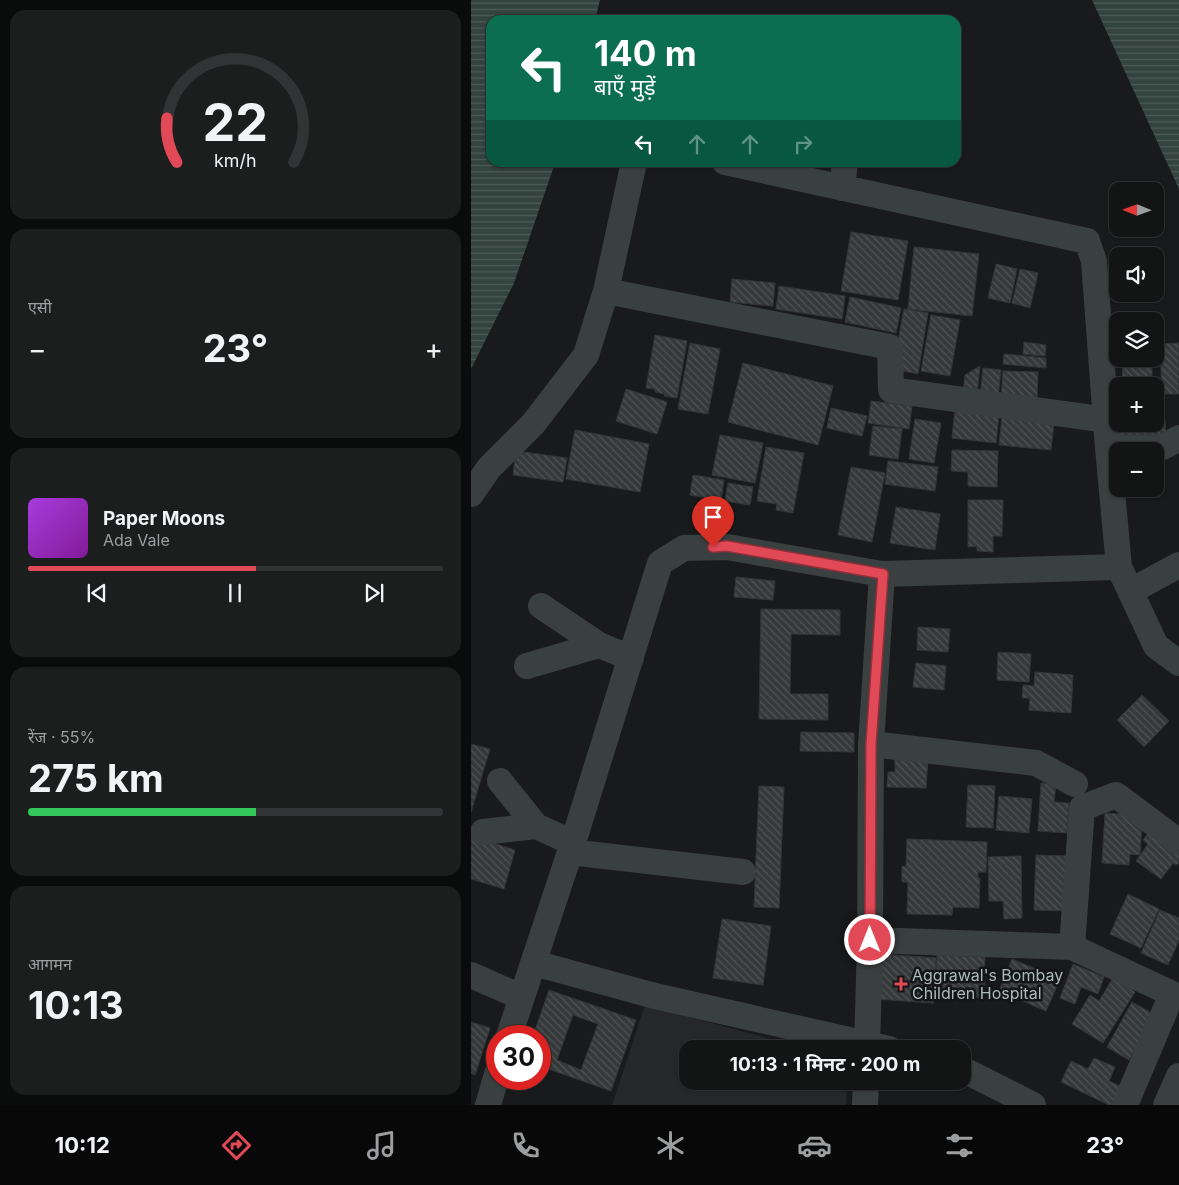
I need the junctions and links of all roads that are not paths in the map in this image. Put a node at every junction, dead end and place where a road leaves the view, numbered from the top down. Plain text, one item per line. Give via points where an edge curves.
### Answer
1 (633, 167) edge
2 (770, 167) edge
3 (843, 175) edge
4 (606, 291) junction
5 (1107, 420) junction
6 (1179, 438) edge
7 (1108, 448) junction
8 (471, 494) edge
9 (1179, 565) edge
10 (1119, 566) junction
11 (883, 574) junction
12 (1131, 591) junction
13 (541, 606) dead end
14 (599, 645) junction
15 (631, 658) junction
16 (1179, 663) edge
17 (527, 666) dead end
18 (871, 744) junction
19 (500, 781) dead end
20 (1075, 784) dead end
21 (536, 826) junction
22 (483, 832) dead end
23 (1179, 842) edge
24 (571, 847) junction
25 (743, 872) dead end
26 (870, 940) junction
27 (1072, 947) junction
28 (534, 962) junction
29 (471, 975) edge
30 (1175, 996) edge
31 (521, 997) junction
32 (512, 1025) edge
33 (845, 1040) edge
34 (875, 1040) edge
35 (971, 1074) edge
36 (1179, 1076) edge
37 (492, 1090) edge
38 (866, 1090) edge
39 (488, 1105) edge
40 (865, 1105) edge
41 (1033, 1105) edge
42 (1125, 1105) edge
43 (1166, 1105) edge

1 - 4 street
2 - 3 street
3 - 5 street via 1087,241 1094,261
4 - 5 street via 890,347 891,390
4 - 8 street via 586,356 533,424 489,468
5 - 7 street
6 - 7 street via 1163,448
7 - 10 street
9 - 12 street
10 - 11 street
10 - 12 street
11 - 15 street via 727,546 684,548 660,563
11 - 18 street
12 - 16 street via 1157,646
13 - 14 street
14 - 15 street
14 - 17 street
15 - 24 street
18 - 20 street via 1036,763
18 - 26 street
19 - 21 street
21 - 22 street
21 - 24 street
23 - 27 street via 1116,795 1083,808
24 - 25 street
24 - 28 street
26 - 27 street
26 - 34 street
27 - 30 street
28 - 31 street
28 - 33 street via 655,996
29 - 31 street
30 - 42 street
31 - 32 street
35 - 41 street
36 - 43 street
37 - 39 street
38 - 40 street

